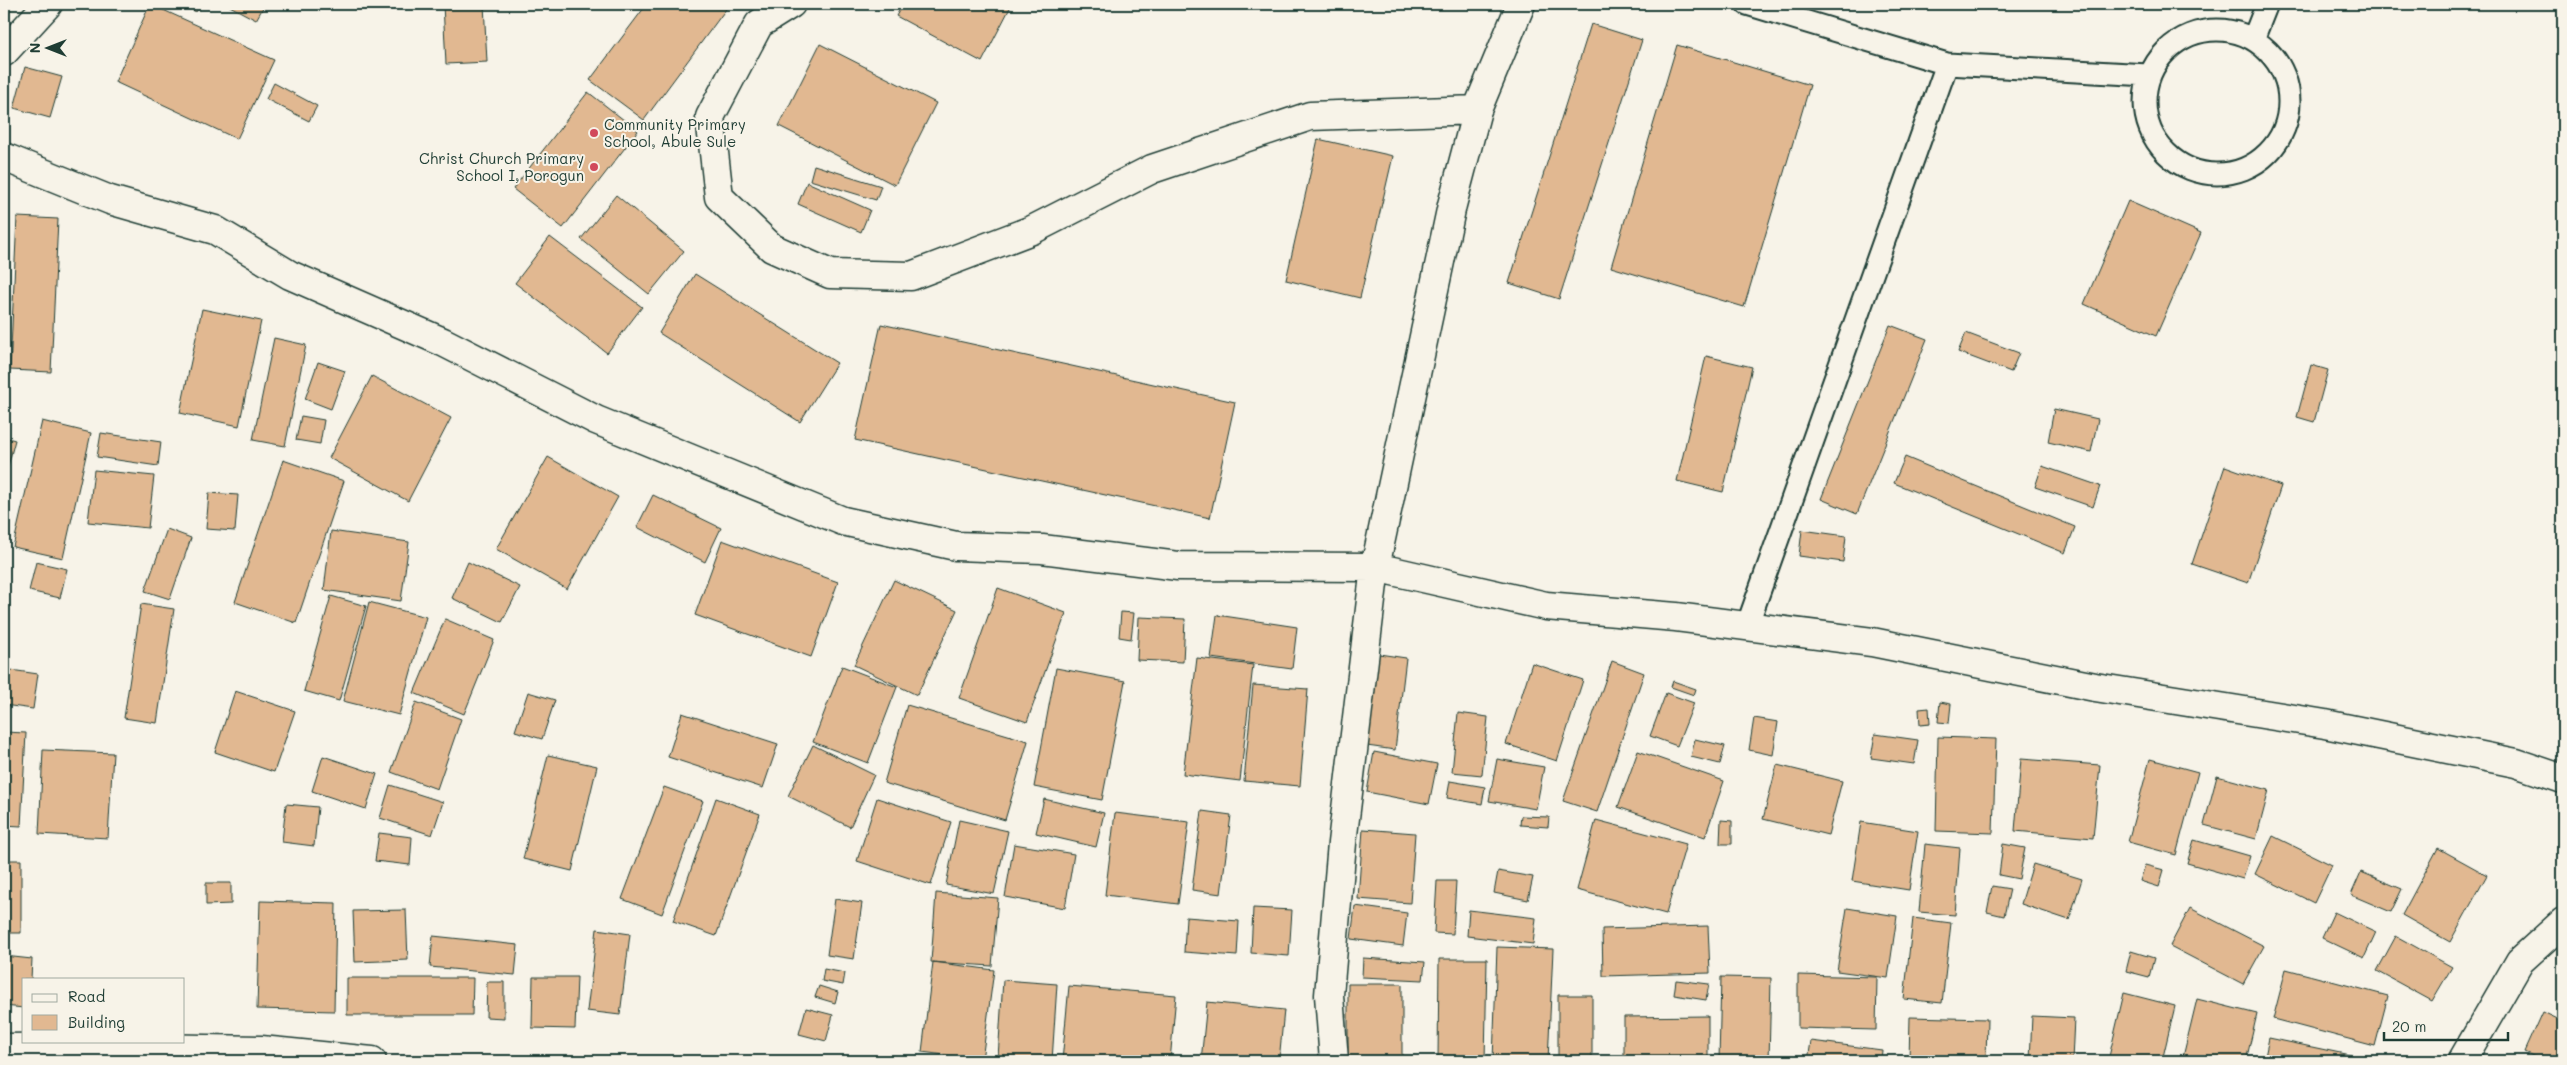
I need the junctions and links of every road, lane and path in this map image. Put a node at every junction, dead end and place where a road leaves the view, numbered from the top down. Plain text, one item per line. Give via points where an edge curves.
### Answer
1 (48, 4) edge
2 (791, 4) edge
3 (1521, 4) edge
4 (1747, 4) edge
5 (2267, 4) edge
6 (2254, 37) junction
7 (4, 52) edge
8 (1947, 64) junction
9 (2148, 75) junction
10 (1477, 110) junction
11 (4, 157) edge
12 (1375, 567) junction
13 (1747, 626) junction
14 (2563, 779) edge
15 (2563, 922) edge
16 (4, 1048) edge
17 (372, 1061) edge
18 (1334, 1061) edge
19 (2462, 1061) edge

1 - 7 street
2 - 10 street via 759,24 710,117 719,197 772,248 830,274 911,276 1032,230 1152,169 1310,116
3 - 10 street
4 - 8 lane
5 - 6 lane
6 - 9 lane via 2213,27 2174,42
6 - 9 lane via 2283,67 2291,108 2277,147 2243,172 2201,175 2165,154 2145,117
8 - 9 lane
8 - 13 lane
10 - 12 street via 1452,205
11 - 12 street via 110,200 215,230 290,275 443,342 596,420 843,521 956,546 1042,549 1178,566
12 - 13 street via 1546,606
12 - 18 street via 1342,843 1330,995
13 - 14 street via 1872,642 2095,687 2325,724 2516,763
15 - 19 street via 2520,961
16 - 17 street via 261,1050

